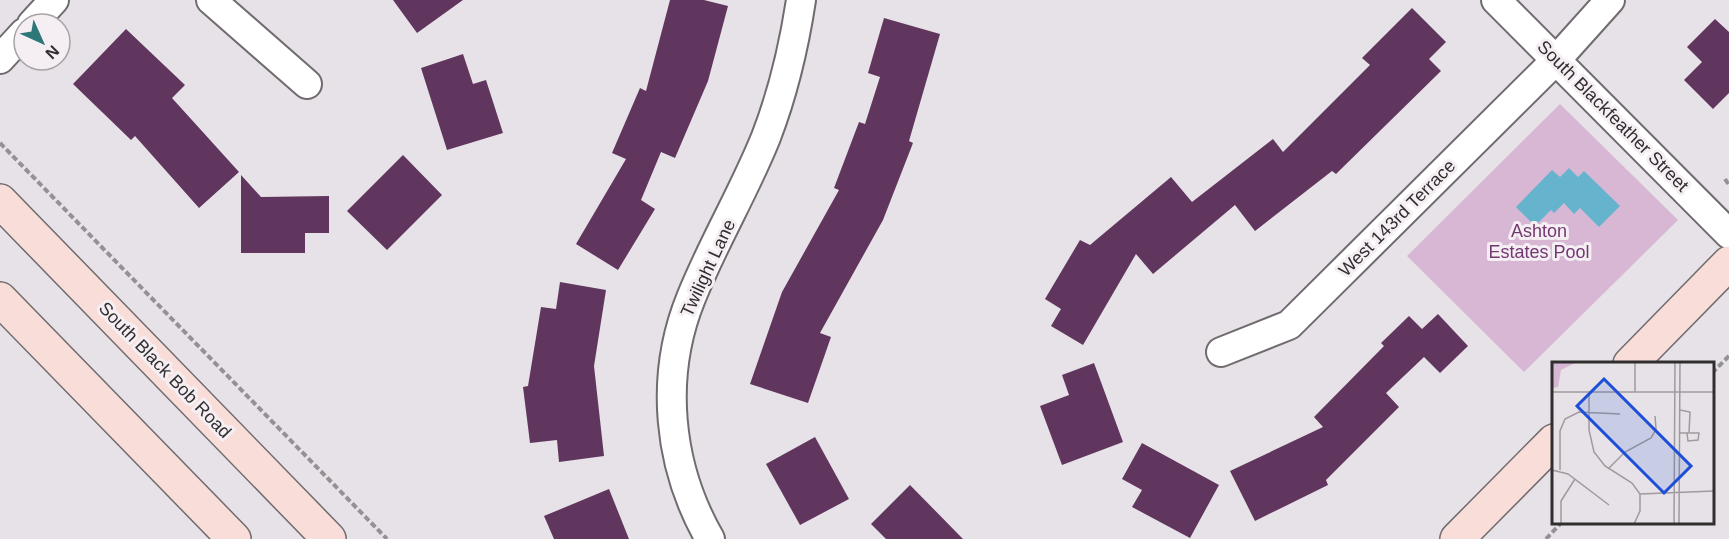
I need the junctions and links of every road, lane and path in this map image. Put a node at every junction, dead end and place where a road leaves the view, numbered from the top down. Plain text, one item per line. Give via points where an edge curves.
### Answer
1 (54, 0) edge
2 (211, 0) edge
3 (801, 0) edge
4 (1496, 0) edge
5 (1610, 0) edge
6 (43, 12) edge
7 (12, 46) edge
8 (0, 59) edge
9 (1557, 59) junction
10 (307, 84) dead end
11 (0, 143) edge
12 (1725, 179) dead end
13 (1729, 185) edge
14 (0, 201) edge
15 (1729, 234) edge
16 (1729, 263) edge
17 (0, 299) edge
18 (1221, 351) dead end
19 (1729, 356) edge
20 (1631, 362) edge
21 (1714, 372) edge
22 (1552, 443) edge
23 (1560, 524) edge
24 (234, 539) edge
25 (329, 539) edge
26 (387, 539) edge
27 (710, 539) edge
28 (1456, 539) edge
29 (1546, 539) edge

1 - 6 street
2 - 10 street
3 - 27 street, Twilight Lane via 784,80 767,135 690,300 675,355 675,442 690,498
4 - 9 street, South Blackfeather Street
5 - 9 street, West 143rd Terrace
7 - 8 street
9 - 15 street, South Blackfeather Street
9 - 18 street, West 143rd Terrace via 1289,325
11 - 26 path
12 - 13 path
14 - 25 main road, South Black Bob Road
16 - 20 main road
17 - 24 main road
19 - 21 path
22 - 28 main road
23 - 29 path

